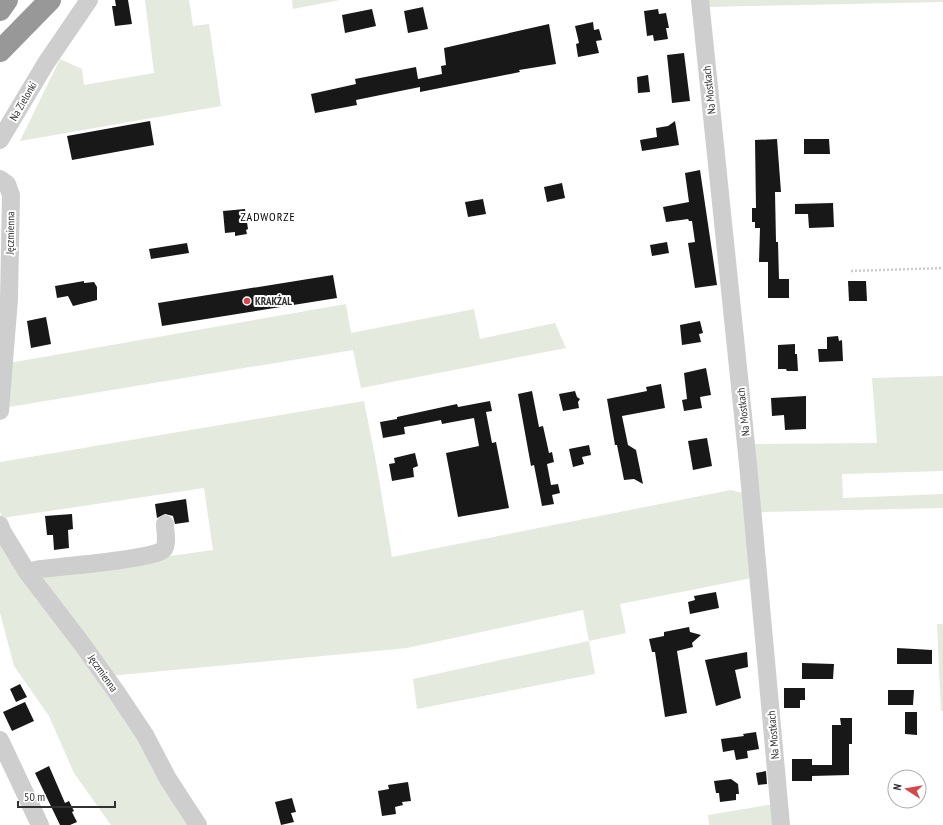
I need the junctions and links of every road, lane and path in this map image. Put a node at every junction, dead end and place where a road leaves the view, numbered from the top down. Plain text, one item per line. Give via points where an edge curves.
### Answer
1 (7, 0) edge
2 (50, 0) edge
3 (90, 0) edge
4 (700, 0) edge
5 (0, 10) edge
6 (0, 51) edge
7 (0, 140) edge
8 (0, 179) edge
9 (943, 268) edge
10 (851, 271) dead end
11 (0, 410) edge
12 (165, 524) dead end
13 (0, 525) edge
14 (27, 572) junction
15 (0, 740) edge
16 (40, 825) edge
17 (198, 825) edge
18 (781, 825) edge

1 - 5 highway
2 - 6 highway
3 - 7 street, Na Zielonki via 46,62
4 - 18 street, Na Mostkach via 748,464
8 - 11 street, Jęczmienna via 7,184 11,195 9,299
9 - 10 path
12 - 14 street via 166,542 160,552 136,558
13 - 14 street, Jęczmienna
14 - 17 street, Jęczmienna via 117,693
15 - 16 street

